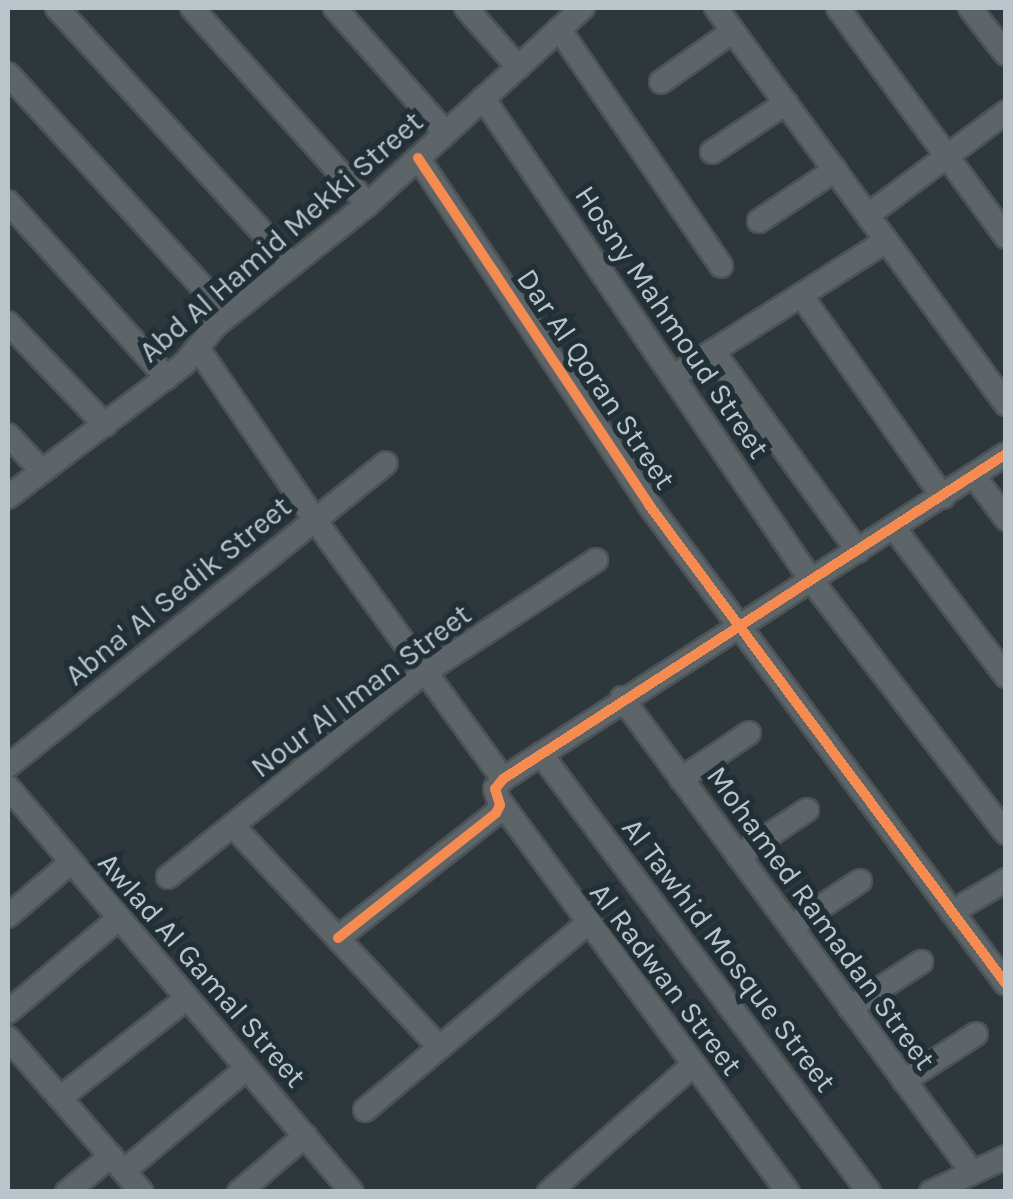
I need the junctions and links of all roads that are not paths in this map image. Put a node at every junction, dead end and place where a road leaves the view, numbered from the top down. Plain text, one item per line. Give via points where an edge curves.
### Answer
1 (57, 8) edge
2 (192, 8) edge
3 (336, 8) edge
4 (466, 8) edge
5 (583, 8) edge
6 (716, 8) edge
7 (838, 8) edge
8 (970, 8) edge
9 (559, 30) junction
10 (733, 31) junction
11 (1006, 54) edge
12 (518, 67) junction
13 (8, 74) edge
14 (661, 82) dead end
15 (483, 98) junction
16 (786, 103) junction
17 (1006, 112) edge
18 (446, 132) junction
19 (712, 152) dead end
20 (946, 156) junction
21 (418, 158) junction
22 (835, 170) junction
23 (8, 202) edge
24 (368, 204) junction
25 (868, 215) junction
26 (760, 221) dead end
27 (1006, 238) edge
28 (886, 240) junction
29 (290, 263) junction
30 (721, 266) dead end
31 (801, 295) junction
32 (228, 315) junction
33 (8, 323) edge
34 (199, 350) junction
35 (713, 351) junction
36 (674, 376) junction
37 (166, 378) junction
38 (1006, 404) edge
39 (105, 426) junction
40 (8, 435) edge
41 (1006, 454) edge
42 (386, 463) dead end
43 (42, 471) junction
44 (974, 476) junction
45 (944, 496) junction
46 (8, 497) edge
47 (1006, 519) edge
48 (315, 520) junction
49 (894, 528) junction
50 (858, 550) junction
51 (596, 560) dead end
52 (811, 580) junction
53 (738, 624) junction
54 (424, 673) junction
55 (1006, 676) edge
56 (622, 698) junction
57 (749, 733) dead end
58 (541, 754) junction
59 (8, 766) edge
60 (681, 779) junction
61 (8, 787) edge
62 (500, 790) junction
63 (26, 810) junction
64 (807, 810) dead end
65 (8, 826) edge
66 (234, 826) junction
67 (1006, 832) edge
68 (738, 856) junction
69 (70, 863) junction
70 (168, 877) dead end
71 (860, 880) dead end
72 (1006, 880) edge
73 (952, 912) junction
74 (8, 916) edge
75 (118, 920) junction
76 (587, 924) junction
77 (791, 928) junction
78 (338, 938) junction
79 (921, 962) dead end
80 (1006, 984) edge
81 (186, 999) junction
82 (850, 1008) junction
83 (8, 1012) edge
84 (976, 1034) dead end
85 (8, 1038) edge
86 (438, 1046) junction
87 (693, 1064) junction
88 (246, 1069) junction
89 (904, 1081) junction
90 (60, 1098) junction
91 (365, 1110) dead end
92 (305, 1136) junction
93 (1006, 1157) edge
94 (117, 1163) junction
95 (972, 1172) junction
96 (67, 1192) edge
97 (142, 1192) edge
98 (239, 1192) edge
99 (352, 1192) edge
100 (548, 1192) edge
101 (788, 1192) edge
102 (868, 1192) edge
103 (931, 1192) edge

1 - 29 street
2 - 24 street
3 - 18 street
4 - 12 street
5 - 9 street, Abd Al Hamid Mekki Street
6 - 10 street
7 - 20 street
8 - 11 street
9 - 12 street, Abd Al Hamid Mekki Street
9 - 30 street
10 - 14 street
10 - 16 street
12 - 15 street, Abd Al Hamid Mekki Street
13 - 32 street
15 - 18 street, Abd Al Hamid Mekki Street
15 - 36 street, Hosny Mahmoud Street
16 - 19 street
16 - 22 street
17 - 20 street
18 - 21 street, Abd Al Hamid Mekki Street
20 - 25 street
20 - 27 street
21 - 24 street, Abd Al Hamid Mekki Street
21 - 53 street, Dar Al Qoran Street via 648,504
22 - 25 street
22 - 26 street
23 - 37 street
24 - 29 street, Abd Al Hamid Mekki Street
25 - 28 street
28 - 31 street
28 - 38 street
29 - 32 street, Abd Al Hamid Mekki Street
31 - 35 street
31 - 45 street
32 - 34 street, Abd Al Hamid Mekki Street
33 - 39 street
34 - 37 street, Abd Al Hamid Mekki Street
34 - 48 street, Al Radwan Street
35 - 36 street
35 - 50 street
36 - 52 street, Hosny Mahmoud Street
37 - 39 street, Abd Al Hamid Mekki Street
39 - 43 street, Abd Al Hamid Mekki Street
40 - 43 street
41 - 44 street
42 - 48 street, Abna' Al Sedik Street
43 - 46 street, Abd Al Hamid Mekki Street
44 - 45 street
44 - 47 street
45 - 49 street
48 - 54 street, Al Radwan Street
48 - 59 street, Abna' Al Sedik Street
49 - 50 street
49 - 55 street
50 - 52 street
51 - 54 street, Nour Al Iman Street
52 - 53 street
52 - 67 street, Hosny Mahmoud Street
53 - 56 street
53 - 73 street, Dar Al Qoran Street
54 - 62 street, Al Radwan Street
54 - 66 street, Nour Al Iman Street
56 - 58 street
56 - 60 street, Mohamed Ramadan Street
57 - 60 street
58 - 62 street
58 - 102 street, Al Tawhid Mosque Street
60 - 68 street, Mohamed Ramadan Street
61 - 63 street, Awlad Al Gamal Street
62 - 76 street, Al Radwan Street
62 - 78 street via 496,813
63 - 65 street
63 - 69 street, Awlad Al Gamal Street
64 - 68 street
66 - 70 street, Nour Al Iman Street
66 - 78 street
68 - 77 street, Mohamed Ramadan Street
69 - 74 street
69 - 75 street, Awlad Al Gamal Street
71 - 77 street
72 - 73 street
73 - 80 street, Dar Al Qoran Street
75 - 81 street, Awlad Al Gamal Street
75 - 83 street
76 - 86 street
76 - 87 street, Al Radwan Street
77 - 82 street, Mohamed Ramadan Street
78 - 86 street
79 - 82 street
81 - 88 street, Awlad Al Gamal Street
81 - 90 street
82 - 89 street, Mohamed Ramadan Street
84 - 89 street
85 - 90 street
86 - 91 street
87 - 100 street
87 - 101 street, Al Radwan Street
88 - 92 street, Awlad Al Gamal Street
88 - 94 street
89 - 95 street, Mohamed Ramadan Street
90 - 94 street
92 - 98 street
92 - 99 street, Awlad Al Gamal Street
93 - 95 street
94 - 96 street
94 - 97 street
95 - 103 street

